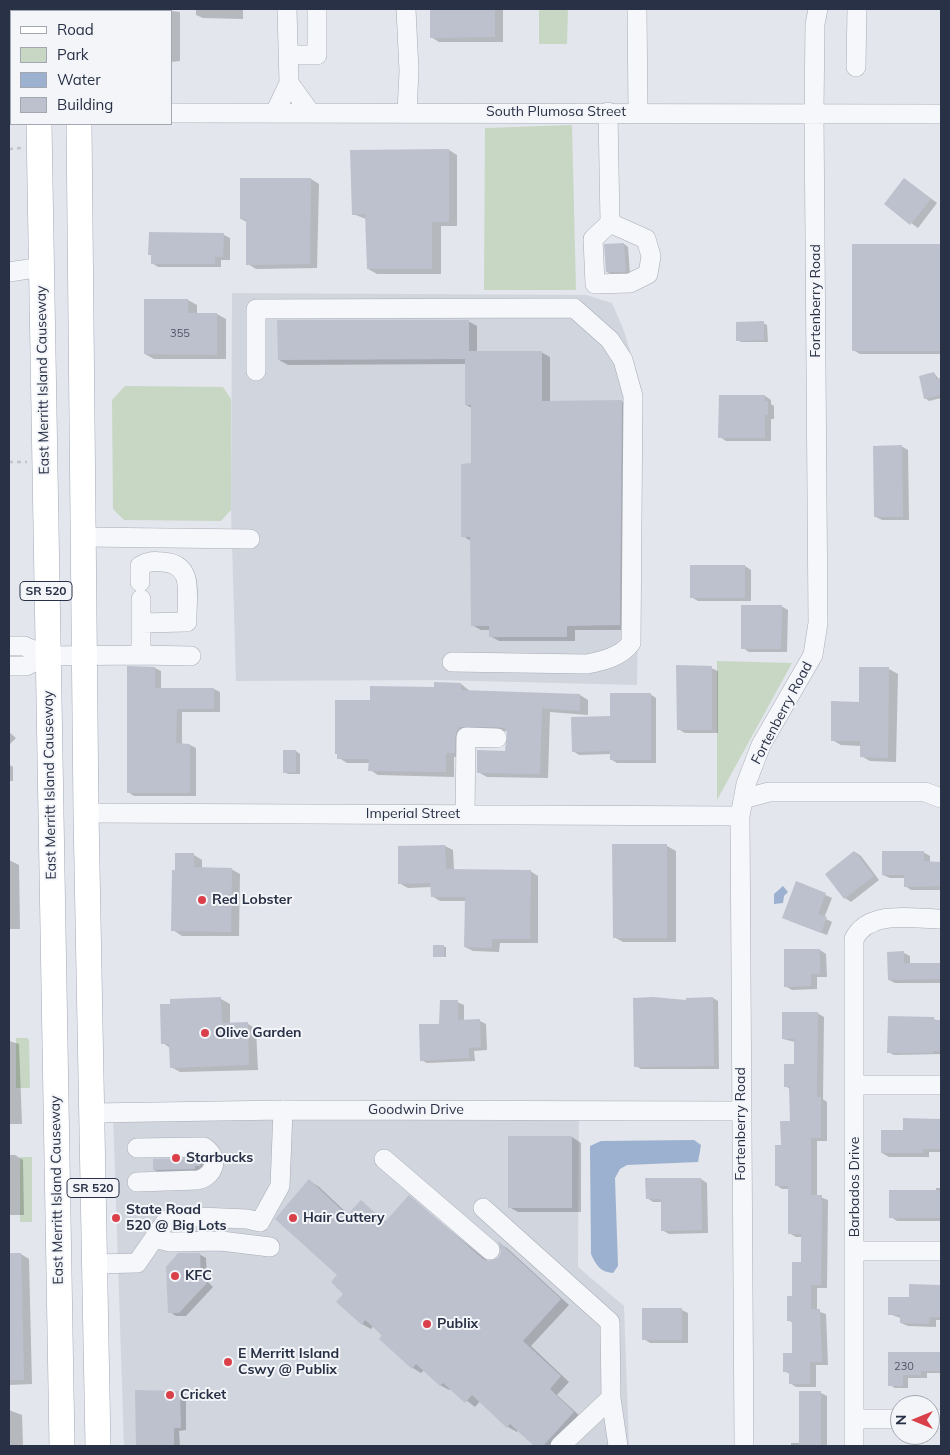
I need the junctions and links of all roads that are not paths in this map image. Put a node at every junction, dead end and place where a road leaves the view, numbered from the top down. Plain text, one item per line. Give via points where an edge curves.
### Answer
1 (287, 9) edge
2 (317, 9) edge
3 (406, 9) edge
4 (637, 9) edge
5 (818, 9) edge
6 (857, 9) edge
7 (288, 55) junction
8 (856, 67) dead end
9 (289, 83) junction
10 (310, 112) junction
11 (407, 112) junction
12 (608, 112) junction
13 (172, 113) edge
14 (275, 113) junction
15 (638, 113) junction
16 (814, 113) junction
17 (941, 114) edge
18 (40, 125) edge
19 (79, 125) edge
20 (610, 223) dead end
21 (42, 267) junction
22 (9, 272) edge
23 (256, 372) dead end
24 (84, 537) junction
25 (250, 539) dead end
26 (141, 623) junction
27 (9, 646) edge
28 (141, 655) junction
29 (47, 656) junction
30 (84, 656) junction
31 (191, 656) dead end
32 (452, 662) dead end
33 (9, 666) edge
34 (497, 738) dead end
35 (941, 798) edge
36 (741, 808) junction
37 (86, 813) junction
38 (465, 814) junction
39 (941, 919) edge
40 (54, 1021) junction
41 (854, 1085) junction
42 (941, 1085) edge
43 (283, 1110) junction
44 (740, 1111) junction
45 (92, 1113) junction
46 (137, 1148) dead end
47 (384, 1158) dead end
48 (137, 1182) dead end
49 (483, 1208) dead end
50 (260, 1222) junction
51 (154, 1238) junction
52 (490, 1250) dead end
53 (855, 1251) junction
54 (941, 1251) edge
55 (57, 1264) junction
56 (94, 1264) junction
57 (95, 1366) junction
58 (611, 1398) junction
59 (854, 1419) junction
60 (890, 1419) edge
61 (62, 1446) edge
62 (98, 1446) edge
63 (560, 1446) edge
64 (618, 1446) edge
65 (744, 1446) edge
66 (854, 1446) edge

1 - 7 street
2 - 7 street via 317,55
3 - 11 street
4 - 15 street
5 - 16 street, Fortenberry Road
6 - 8 street
7 - 9 street
9 - 10 street
9 - 14 street
10 - 11 street, South Plumosa Street
10 - 14 street, South Plumosa Street
11 - 12 street, South Plumosa Street
12 - 15 street, South Plumosa Street
12 - 20 street
13 - 14 street, South Plumosa Street
15 - 16 street, South Plumosa Street
16 - 17 street, South Plumosa Street
16 - 36 street, Fortenberry Road via 818,623 812,655 761,745
18 - 21 main road, East Merritt Island Causeway / SR 520
19 - 24 main road, SR 520
21 - 22 street
21 - 29 main road, East Merritt Island Causeway / SR 520
23 - 32 street via 256,310 574,308 623,360 633,396 630,644 618,654 587,664
24 - 25 street
24 - 30 main road, SR 520
26 - 26 street via 187,622 186,576 182,568 172,563 147,562 140,566
26 - 28 street
27 - 29 street via 24,646
28 - 30 street
28 - 31 street
29 - 30 street
29 - 33 street via 26,666
29 - 40 main road, East Merritt Island Causeway / SR 520
30 - 37 main road, SR 520
34 - 38 street via 466,738
35 - 36 street, Imperial Street via 925,792 769,792
36 - 38 street, Imperial Street
36 - 44 street, Fortenberry Road
37 - 38 street, Imperial Street
37 - 45 main road, SR 520
39 - 41 street, Barbados Drive via 878,919 859,929 853,951
40 - 45 main road via 68,1052 74,1094
40 - 55 main road, East Merritt Island Causeway / SR 520
41 - 42 street
41 - 53 street, Barbados Drive
43 - 44 street, Goodwin Drive
43 - 45 street, Goodwin Drive
43 - 50 street via 280,1186
44 - 65 street, Fortenberry Road
45 - 56 main road, SR 520
46 - 48 street via 204,1147 214,1160 207,1178
47 - 52 street
49 - 58 street via 610,1322
50 - 51 street via 175,1216 166,1221
50 - 51 street via 270,1247 220,1240 170,1242
51 - 56 street via 137,1263
53 - 54 street
53 - 59 street, Barbados Drive
55 - 57 main road via 71,1329
55 - 61 main road, East Merritt Island Causeway / SR 520
56 - 57 main road, SR 520
57 - 62 main road, SR 520
58 - 63 street
58 - 64 street
59 - 60 street
59 - 66 street, Barbados Drive

